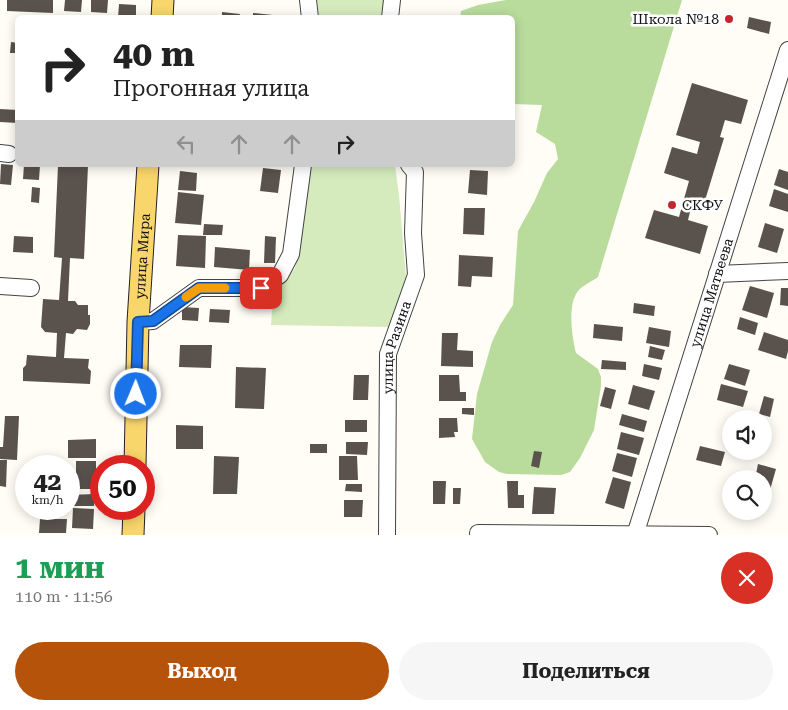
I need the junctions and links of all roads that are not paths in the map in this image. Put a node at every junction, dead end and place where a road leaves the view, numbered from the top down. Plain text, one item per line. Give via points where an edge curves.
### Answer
1 (163, 0) edge
2 (308, 0) edge
3 (392, 0) edge
4 (162, 15) edge
5 (310, 15) edge
6 (390, 15) edge
7 (788, 50) edge
8 (148, 167) edge
9 (303, 167) edge
10 (411, 167) edge
11 (788, 271) edge
12 (717, 274) junction
13 (0, 286) edge
14 (31, 288) dead end
15 (138, 322) junction
16 (135, 455) edge
17 (134, 520) edge
18 (478, 533) dead end
19 (635, 534) edge
20 (133, 535) edge
21 (387, 535) edge
22 (709, 535) edge

1 - 4 main road
2 - 5 street
3 - 6 street
7 - 12 street, улица Матвеева
8 - 15 main road, улица Мира
9 - 15 street via 291,254 280,275 261,288 199,288 153,321
10 - 21 street, улица Разина via 415,172 413,232 416,275 388,354
11 - 12 street
12 - 19 street, улица Матвеева
13 - 14 street
15 - 16 main road, улица Мира
17 - 20 main road
18 - 19 street
19 - 22 street

